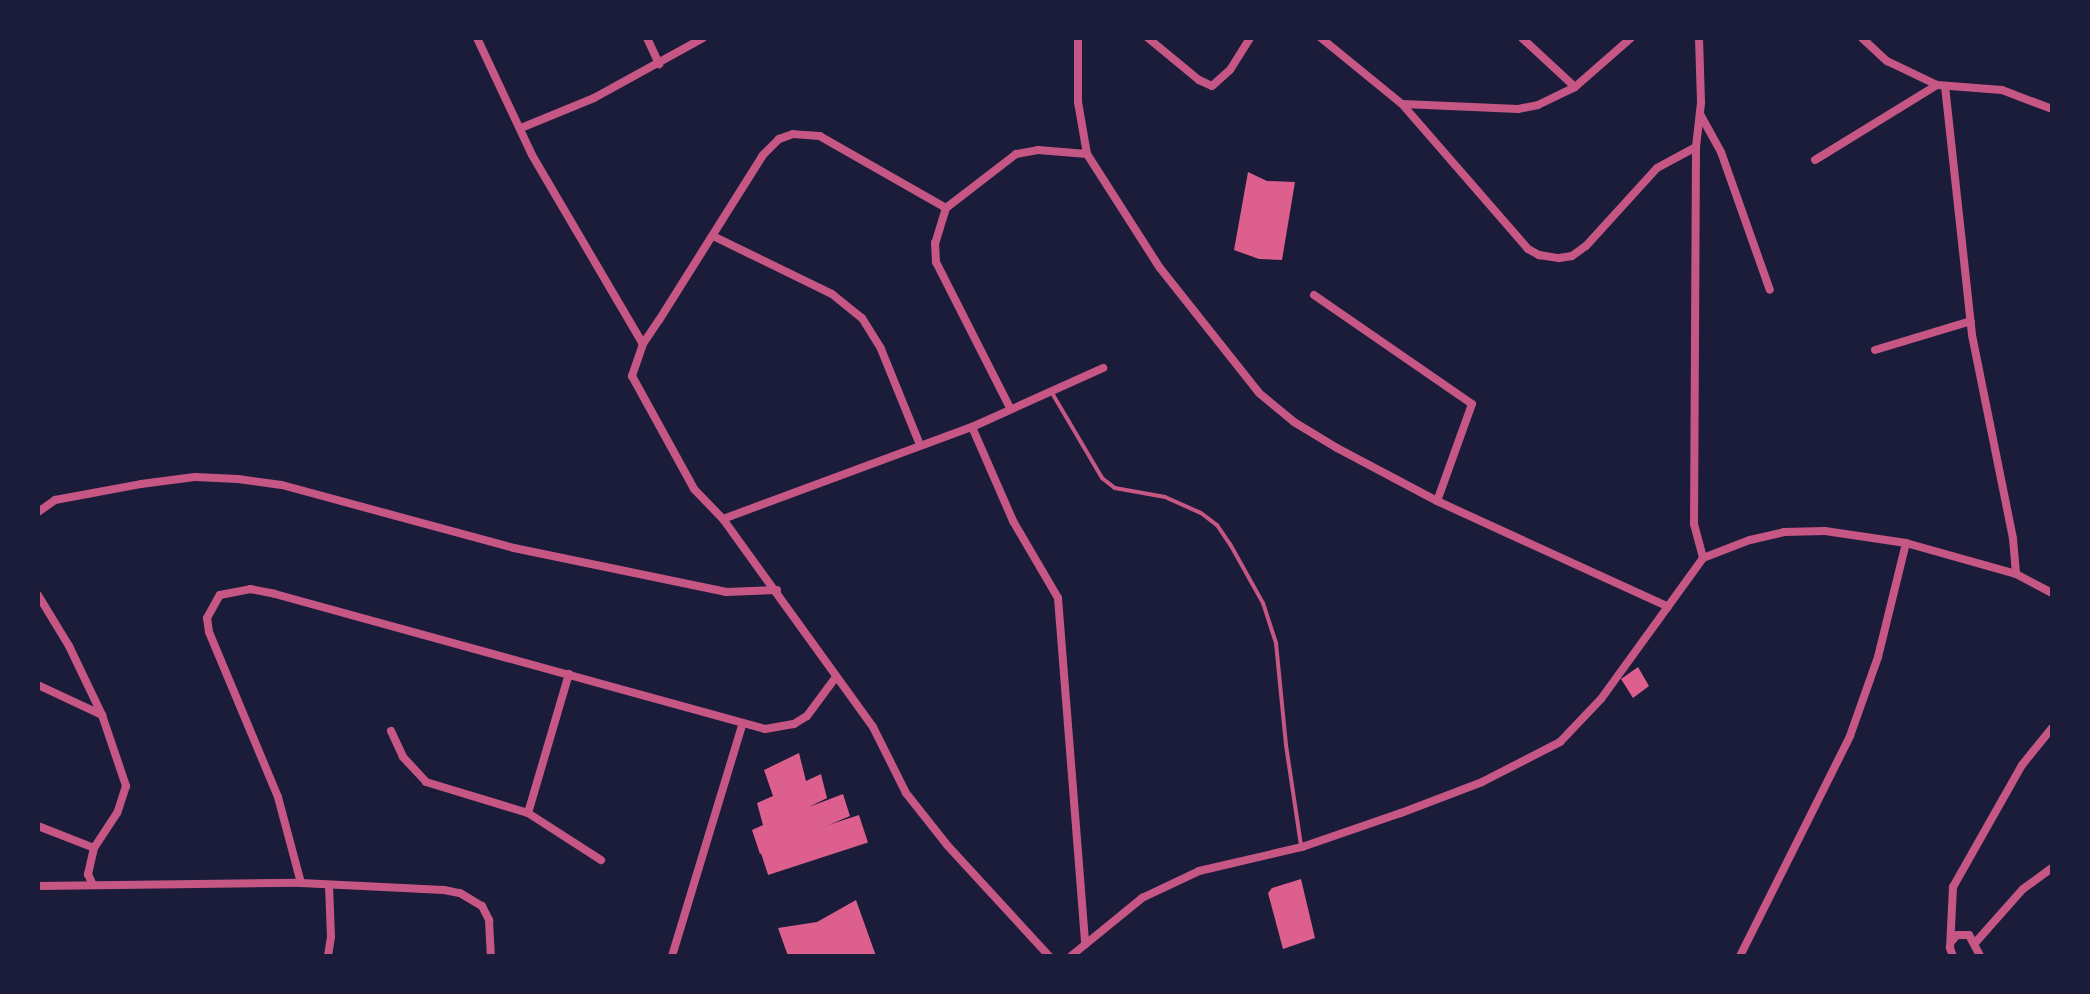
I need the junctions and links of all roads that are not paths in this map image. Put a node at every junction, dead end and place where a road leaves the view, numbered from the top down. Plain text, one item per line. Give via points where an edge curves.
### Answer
1 (477, 38) edge
2 (647, 38) edge
3 (703, 38) edge
4 (1078, 38) edge
5 (1148, 38) edge
6 (1250, 38) edge
7 (1321, 38) edge
8 (1522, 38) edge
9 (1631, 38) edge
10 (1699, 38) edge
11 (1862, 38) edge
12 (659, 64) junction
13 (1941, 85) junction
14 (1575, 87) junction
15 (1402, 104) junction
16 (2052, 109) edge
17 (1700, 114) junction
18 (521, 128) junction
19 (1696, 147) junction
20 (1087, 154) junction
21 (1815, 160) dead end
22 (946, 208) junction
23 (713, 236) junction
24 (1770, 290) dead end
25 (1314, 295) dead end
26 (1971, 321) junction
27 (643, 344) junction
28 (1875, 350) dead end
29 (1103, 368) dead end
30 (1052, 393) junction
31 (1010, 408) junction
32 (972, 427) junction
33 (920, 445) junction
34 (1437, 501) junction
35 (38, 512) edge
36 (723, 519) junction
37 (1906, 543) junction
38 (1703, 558) junction
39 (2016, 574) junction
40 (777, 590) junction
41 (2052, 593) edge
42 (38, 595) edge
43 (1668, 607) junction
44 (569, 674) junction
45 (836, 677) junction
46 (38, 685) edge
47 (102, 715) junction
48 (742, 725) junction
49 (2052, 728) edge
50 (391, 731) dead end
51 (528, 813) junction
52 (38, 826) edge
53 (1302, 847) junction
54 (94, 848) junction
55 (601, 860) dead end
56 (2052, 868) edge
57 (301, 883) junction
58 (93, 885) junction
59 (329, 885) junction
60 (38, 886) edge
61 (1950, 913) junction
62 (1990, 925) junction
63 (1966, 934) junction
64 (1085, 944) junction
65 (1950, 951) edge
66 (1976, 951) edge
67 (328, 956) edge
68 (491, 956) edge
69 (672, 956) edge
70 (1049, 956) edge
71 (1071, 956) edge
72 (1740, 956) edge

1 - 18 street
2 - 12 street
3 - 12 street
4 - 20 street via 1078,102
5 - 6 street via 1212,86 1230,70
7 - 15 street
8 - 14 street
9 - 14 street
10 - 17 street
11 - 13 street via 1887,61
12 - 18 street
13 - 16 street via 2002,90
13 - 21 street
13 - 26 street
14 - 15 street via 1518,109
15 - 19 street via 1528,249 1549,258 1572,256 1586,246 1657,168
17 - 19 street
17 - 24 street via 1721,152
18 - 27 street via 572,227
19 - 38 street via 1694,524
20 - 22 street via 1016,154
20 - 34 street via 1160,268 1259,393 1294,422
22 - 23 street via 820,136 793,134 763,155
22 - 31 street via 935,243 936,262
23 - 27 street
23 - 33 street via 832,294 862,318 881,349
25 - 34 street via 1472,404
26 - 28 street
26 - 39 street
27 - 36 street via 632,376 694,489
29 - 30 street
30 - 31 street
30 - 53 lane via 1108,484 1173,500 1217,525 1263,603 1276,643
31 - 32 street
32 - 33 street
32 - 64 street via 1013,521 1058,598
33 - 36 street
34 - 43 street
35 - 40 street via 55,500 141,484 195,477 238,479 282,485 514,548 681,583 726,592
36 - 40 street
37 - 38 street via 1834,532 1784,532
37 - 39 street
37 - 72 street via 1878,657 1850,736
38 - 43 street
39 - 41 street
40 - 45 street
42 - 47 street
43 - 53 street via 1589,714 1560,742 1482,782
44 - 48 street
44 - 51 street
44 - 57 street via 275,594 234,589 220,595 207,618 209,632 278,797
45 - 48 street via 807,716 794,724 765,729
45 - 70 street via 873,727 906,793
46 - 47 street
47 - 54 street via 126,786 117,813
48 - 69 street
49 - 61 street via 2022,765 1978,838 1953,887
50 - 51 street via 403,757 426,782
51 - 55 street
52 - 54 street
53 - 64 street via 1199,871 1142,898
54 - 58 street via 88,874
56 - 62 street via 2023,889
57 - 58 street
57 - 59 street
58 - 60 street
59 - 67 street
59 - 68 street via 444,890 471,898 489,920
61 - 63 street
61 - 65 street
62 - 63 street
62 - 66 street
63 - 65 street
63 - 66 street
64 - 71 street

